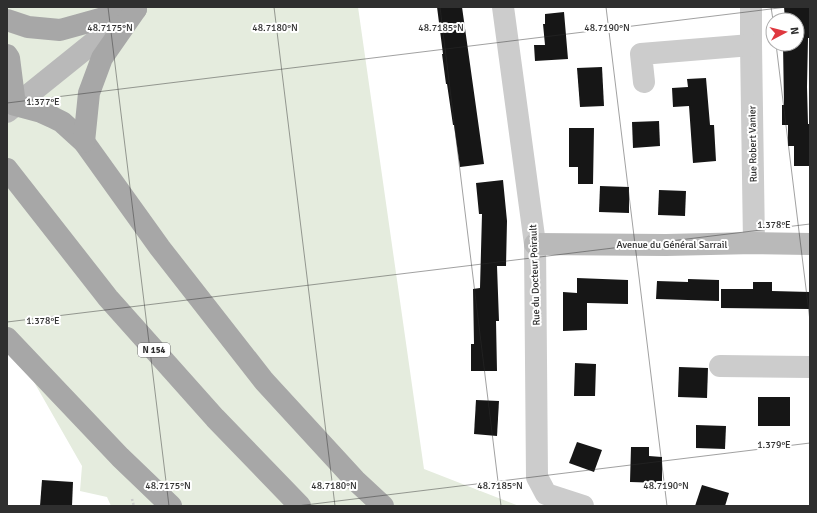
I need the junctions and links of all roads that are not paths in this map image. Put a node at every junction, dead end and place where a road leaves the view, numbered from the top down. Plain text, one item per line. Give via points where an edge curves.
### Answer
1 (503, 7) edge
2 (752, 7) edge
3 (136, 8) edge
4 (7, 20) edge
5 (751, 45) junction
6 (7, 55) edge
7 (644, 82) dead end
8 (11, 109) edge
9 (84, 142) junction
10 (11, 183) edge
11 (754, 243) junction
12 (534, 244) junction
13 (810, 244) edge
14 (7, 338) edge
15 (720, 366) dead end
16 (810, 367) edge
17 (171, 506) edge
18 (286, 506) edge
19 (300, 506) edge
20 (382, 506) edge
21 (583, 506) edge

1 - 12 street, Rue du Docteur Poirault
2 - 5 street, Rue Robert Vanier
3 - 4 main road via 60,30 28,27
3 - 8 street
3 - 9 main road via 102,58 89,93
5 - 7 street via 641,54
5 - 11 street, Rue Robert Vanier
6 - 8 main road
8 - 9 main road via 41,112 52,116
9 - 20 main road via 160,248 264,381
10 - 18 main road, N 154 via 108,313 191,408
10 - 19 main road, N 154 via 108,298 215,418
11 - 12 street, Avenue du Général Sarrail
11 - 13 street, Avenue du Général Sarrail
12 - 21 street, Rue du Docteur Poirault via 537,477 546,494
14 - 17 main road via 120,457
15 - 16 street

